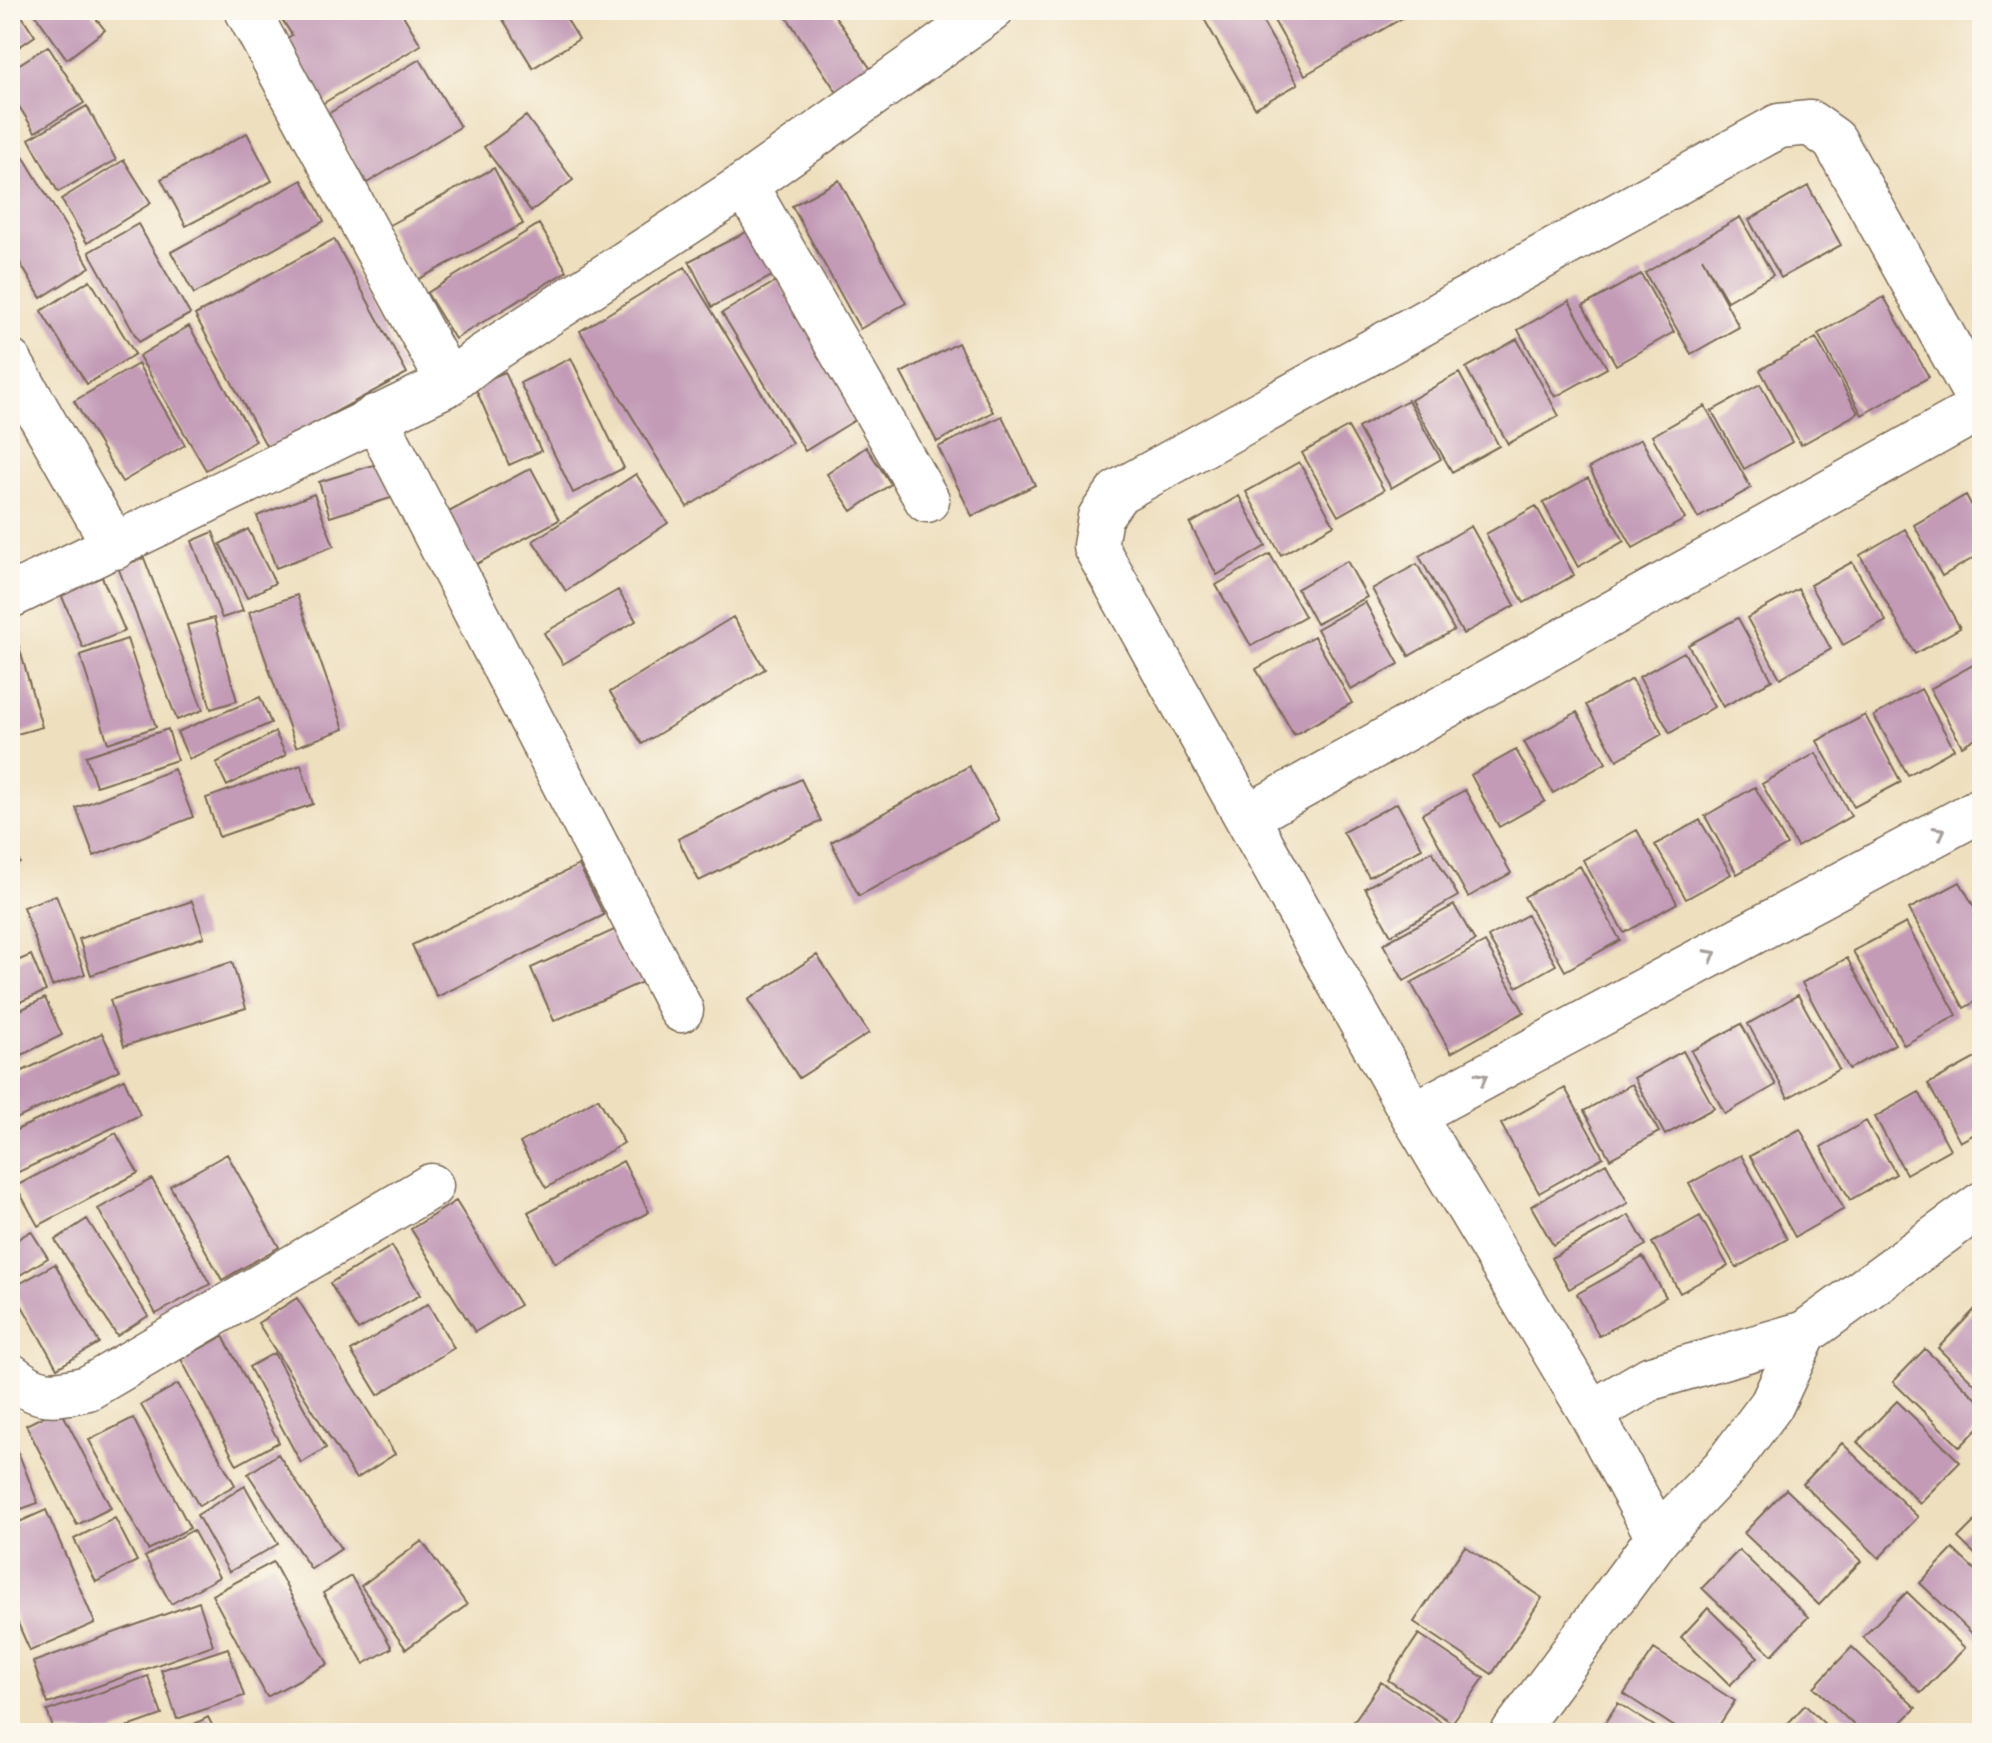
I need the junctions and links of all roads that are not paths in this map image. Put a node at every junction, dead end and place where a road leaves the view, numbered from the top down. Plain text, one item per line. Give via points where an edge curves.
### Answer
1 (247, 10) edge
2 (991, 10) edge
3 (745, 185) junction
4 (10, 362) edge
5 (449, 383) junction
6 (1982, 406) edge
7 (375, 417) junction
8 (927, 500) dead end
9 (115, 547) junction
10 (10, 596) edge
11 (1982, 809) edge
12 (1249, 816) junction
13 (681, 1010) dead end
14 (1413, 1115) junction
15 (431, 1186) dead end
16 (1982, 1204) edge
17 (1805, 1333) junction
18 (10, 1375) edge
19 (1591, 1413) junction
20 (1658, 1537) junction
21 (1513, 1733) edge

1 - 5 street
2 - 3 street
3 - 5 street
3 - 8 street
4 - 9 street
5 - 7 street
6 - 12 street
6 - 12 street via 1834,140 1810,123 1779,126 1118,492 1100,517 1095,546
7 - 9 street
7 - 13 street
9 - 10 street
14 -> 11 street
12 - 14 street
14 - 19 street
15 - 18 street via 88,1388 51,1396 28,1390
16 - 17 street
17 - 19 street via 1651,1378
17 - 20 street via 1772,1404 1724,1468
19 - 20 street
20 - 21 street

